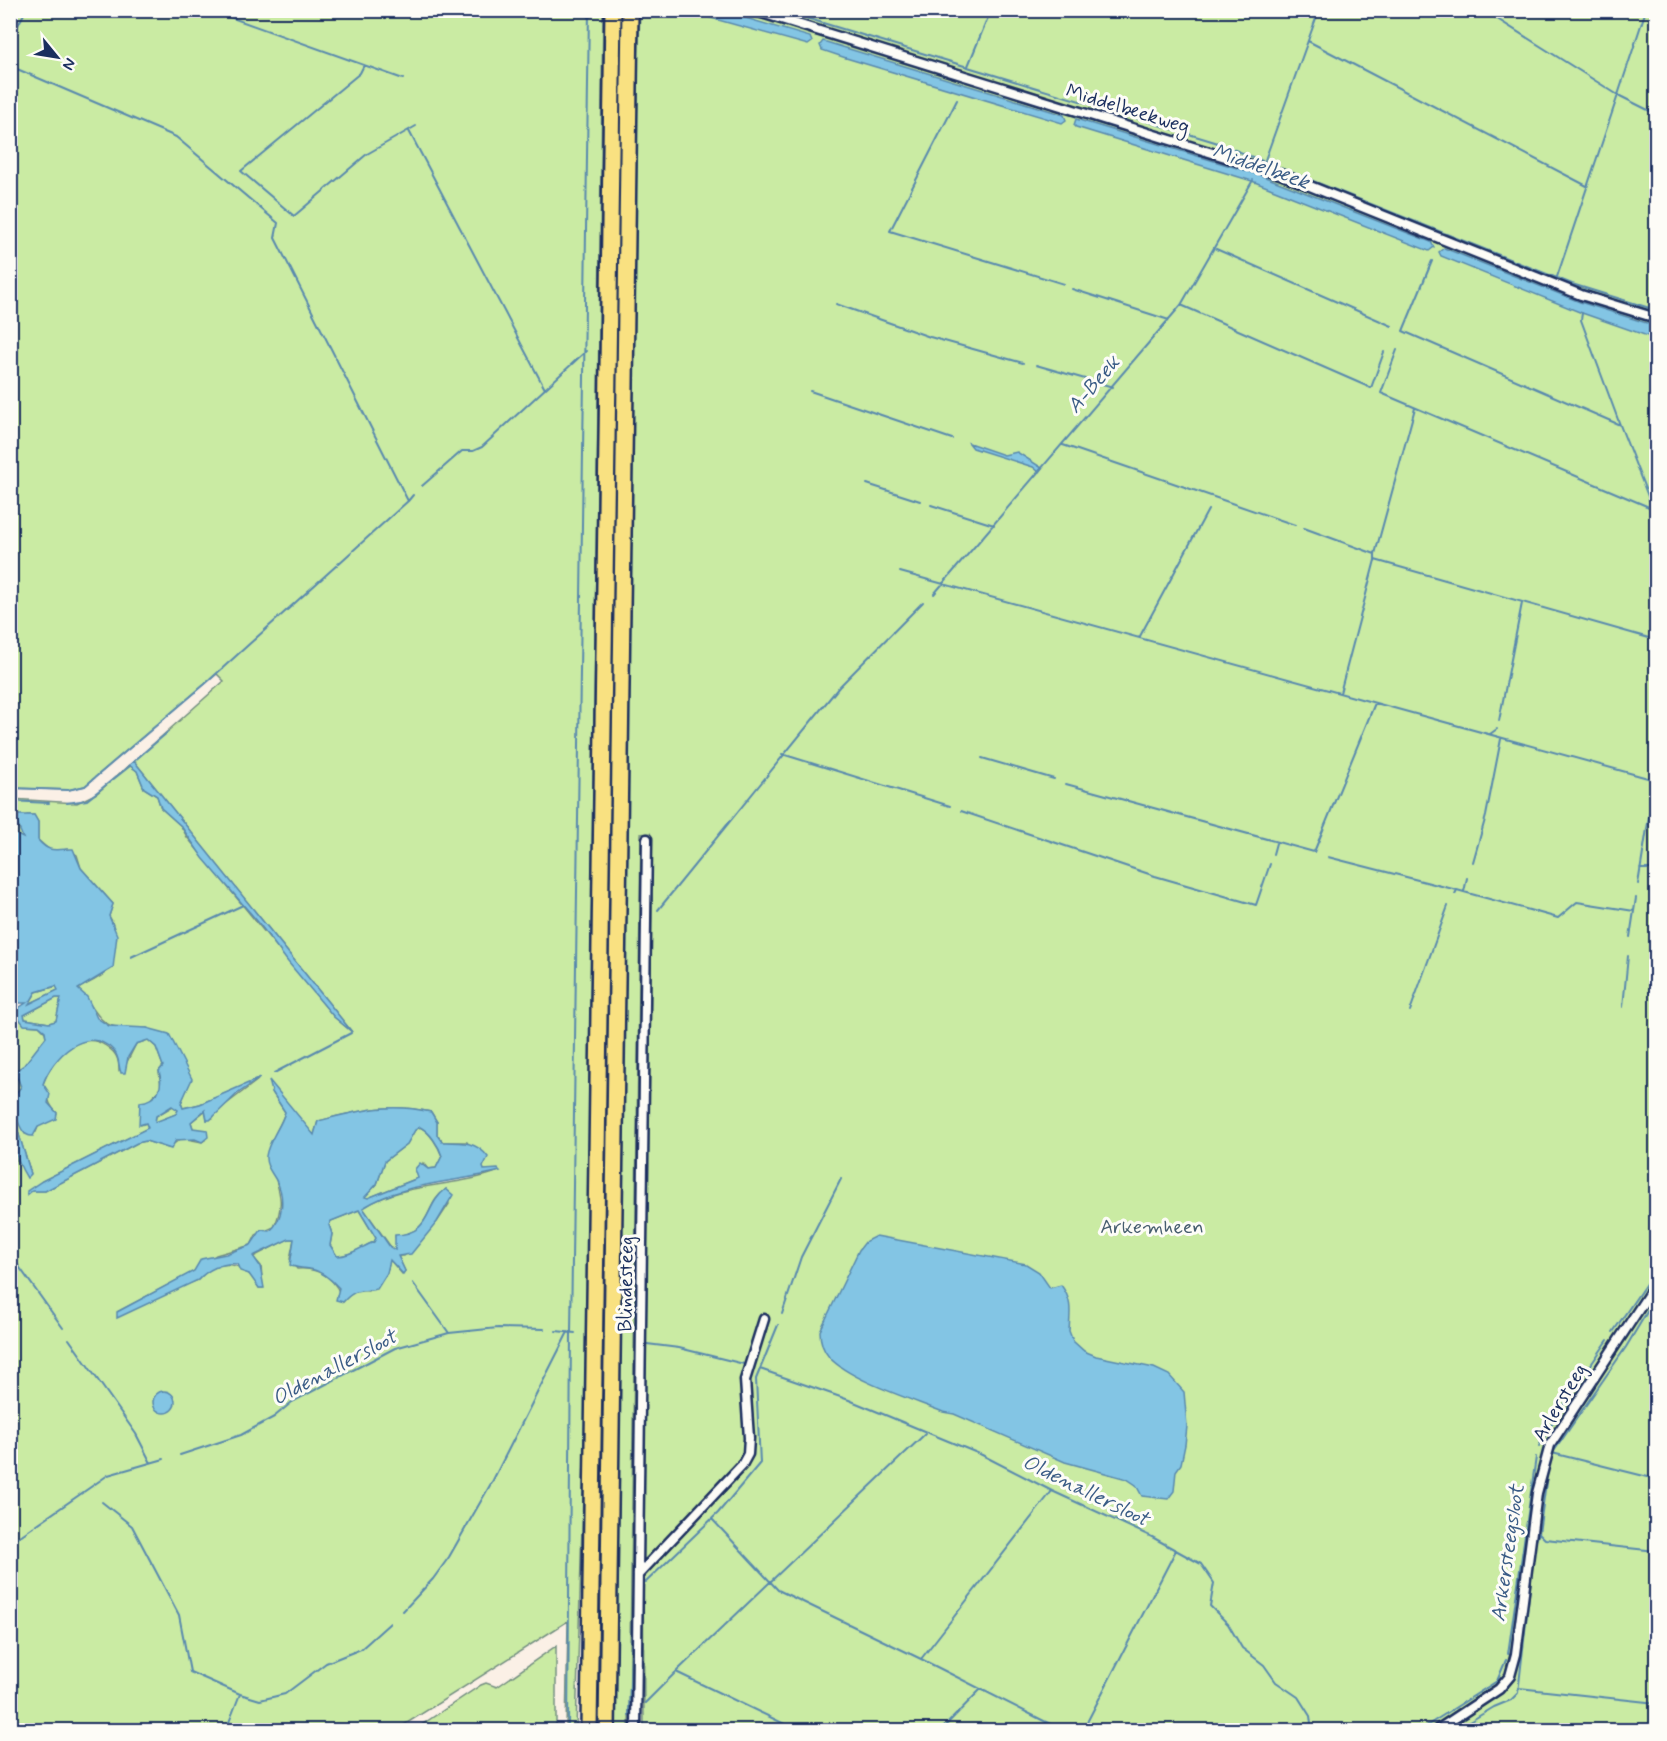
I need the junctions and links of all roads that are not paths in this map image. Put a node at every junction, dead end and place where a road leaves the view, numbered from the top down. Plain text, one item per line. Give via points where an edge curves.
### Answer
1 (613, 10) edge
2 (630, 10) edge
3 (752, 10) edge
4 (1656, 318) edge
5 (647, 839) dead end
6 (1656, 1283) edge
7 (764, 1319) dead end
8 (638, 1575) junction
9 (589, 1731) edge
10 (607, 1731) edge
11 (636, 1731) edge
12 (1437, 1731) edge

1 - 9 highway
2 - 10 highway
3 - 4 street, Middelbeekweg via 1280,174 1581,295
5 - 8 street, Blindesteeg
6 - 12 street, Arlersteeg via 1550,1444 1537,1493 1510,1676 1485,1700
7 - 8 street via 745,1380 748,1454
8 - 11 street, Blindesteeg

